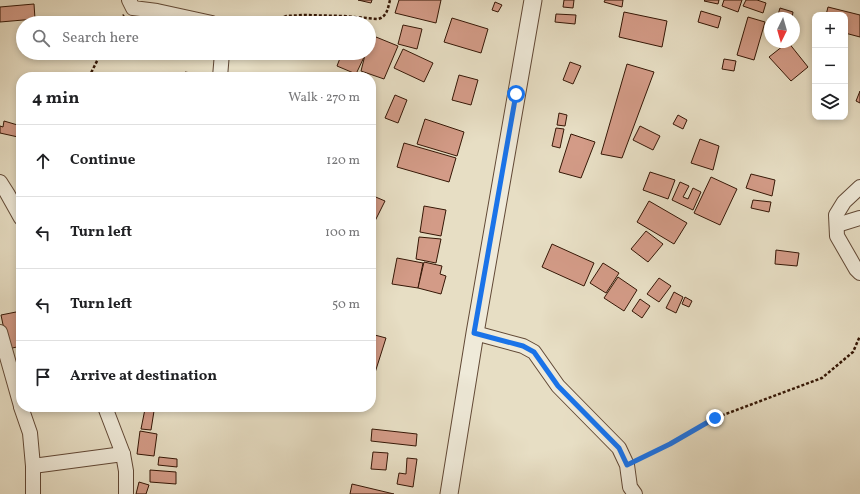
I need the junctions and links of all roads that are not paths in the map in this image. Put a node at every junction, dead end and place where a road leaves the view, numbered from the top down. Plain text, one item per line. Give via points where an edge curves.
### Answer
1 (129, 0) edge
2 (533, 0) edge
3 (180, 16) edge
4 (221, 60) edge
5 (220, 72) edge
6 (0, 182) edge
7 (860, 187) edge
8 (16, 209) edge
9 (860, 218) edge
10 (837, 225) junction
11 (860, 273) edge
12 (0, 332) edge
13 (474, 333) junction
14 (16, 389) edge
15 (23, 412) edge
16 (107, 412) edge
17 (123, 454) junction
18 (33, 466) junction
19 (629, 492) edge
20 (33, 494) edge
21 (126, 494) edge
22 (449, 494) edge

1 - 3 street via 134,8
2 - 13 street
4 - 5 street
6 - 8 street
7 - 10 street via 836,214
9 - 10 street
10 - 11 street via 837,236
12 - 14 street
13 - 19 street via 523,346 534,352 558,386 619,448 627,465
13 - 22 street
15 - 18 street via 30,433
16 - 17 street
17 - 18 street
17 - 21 street
18 - 20 street

